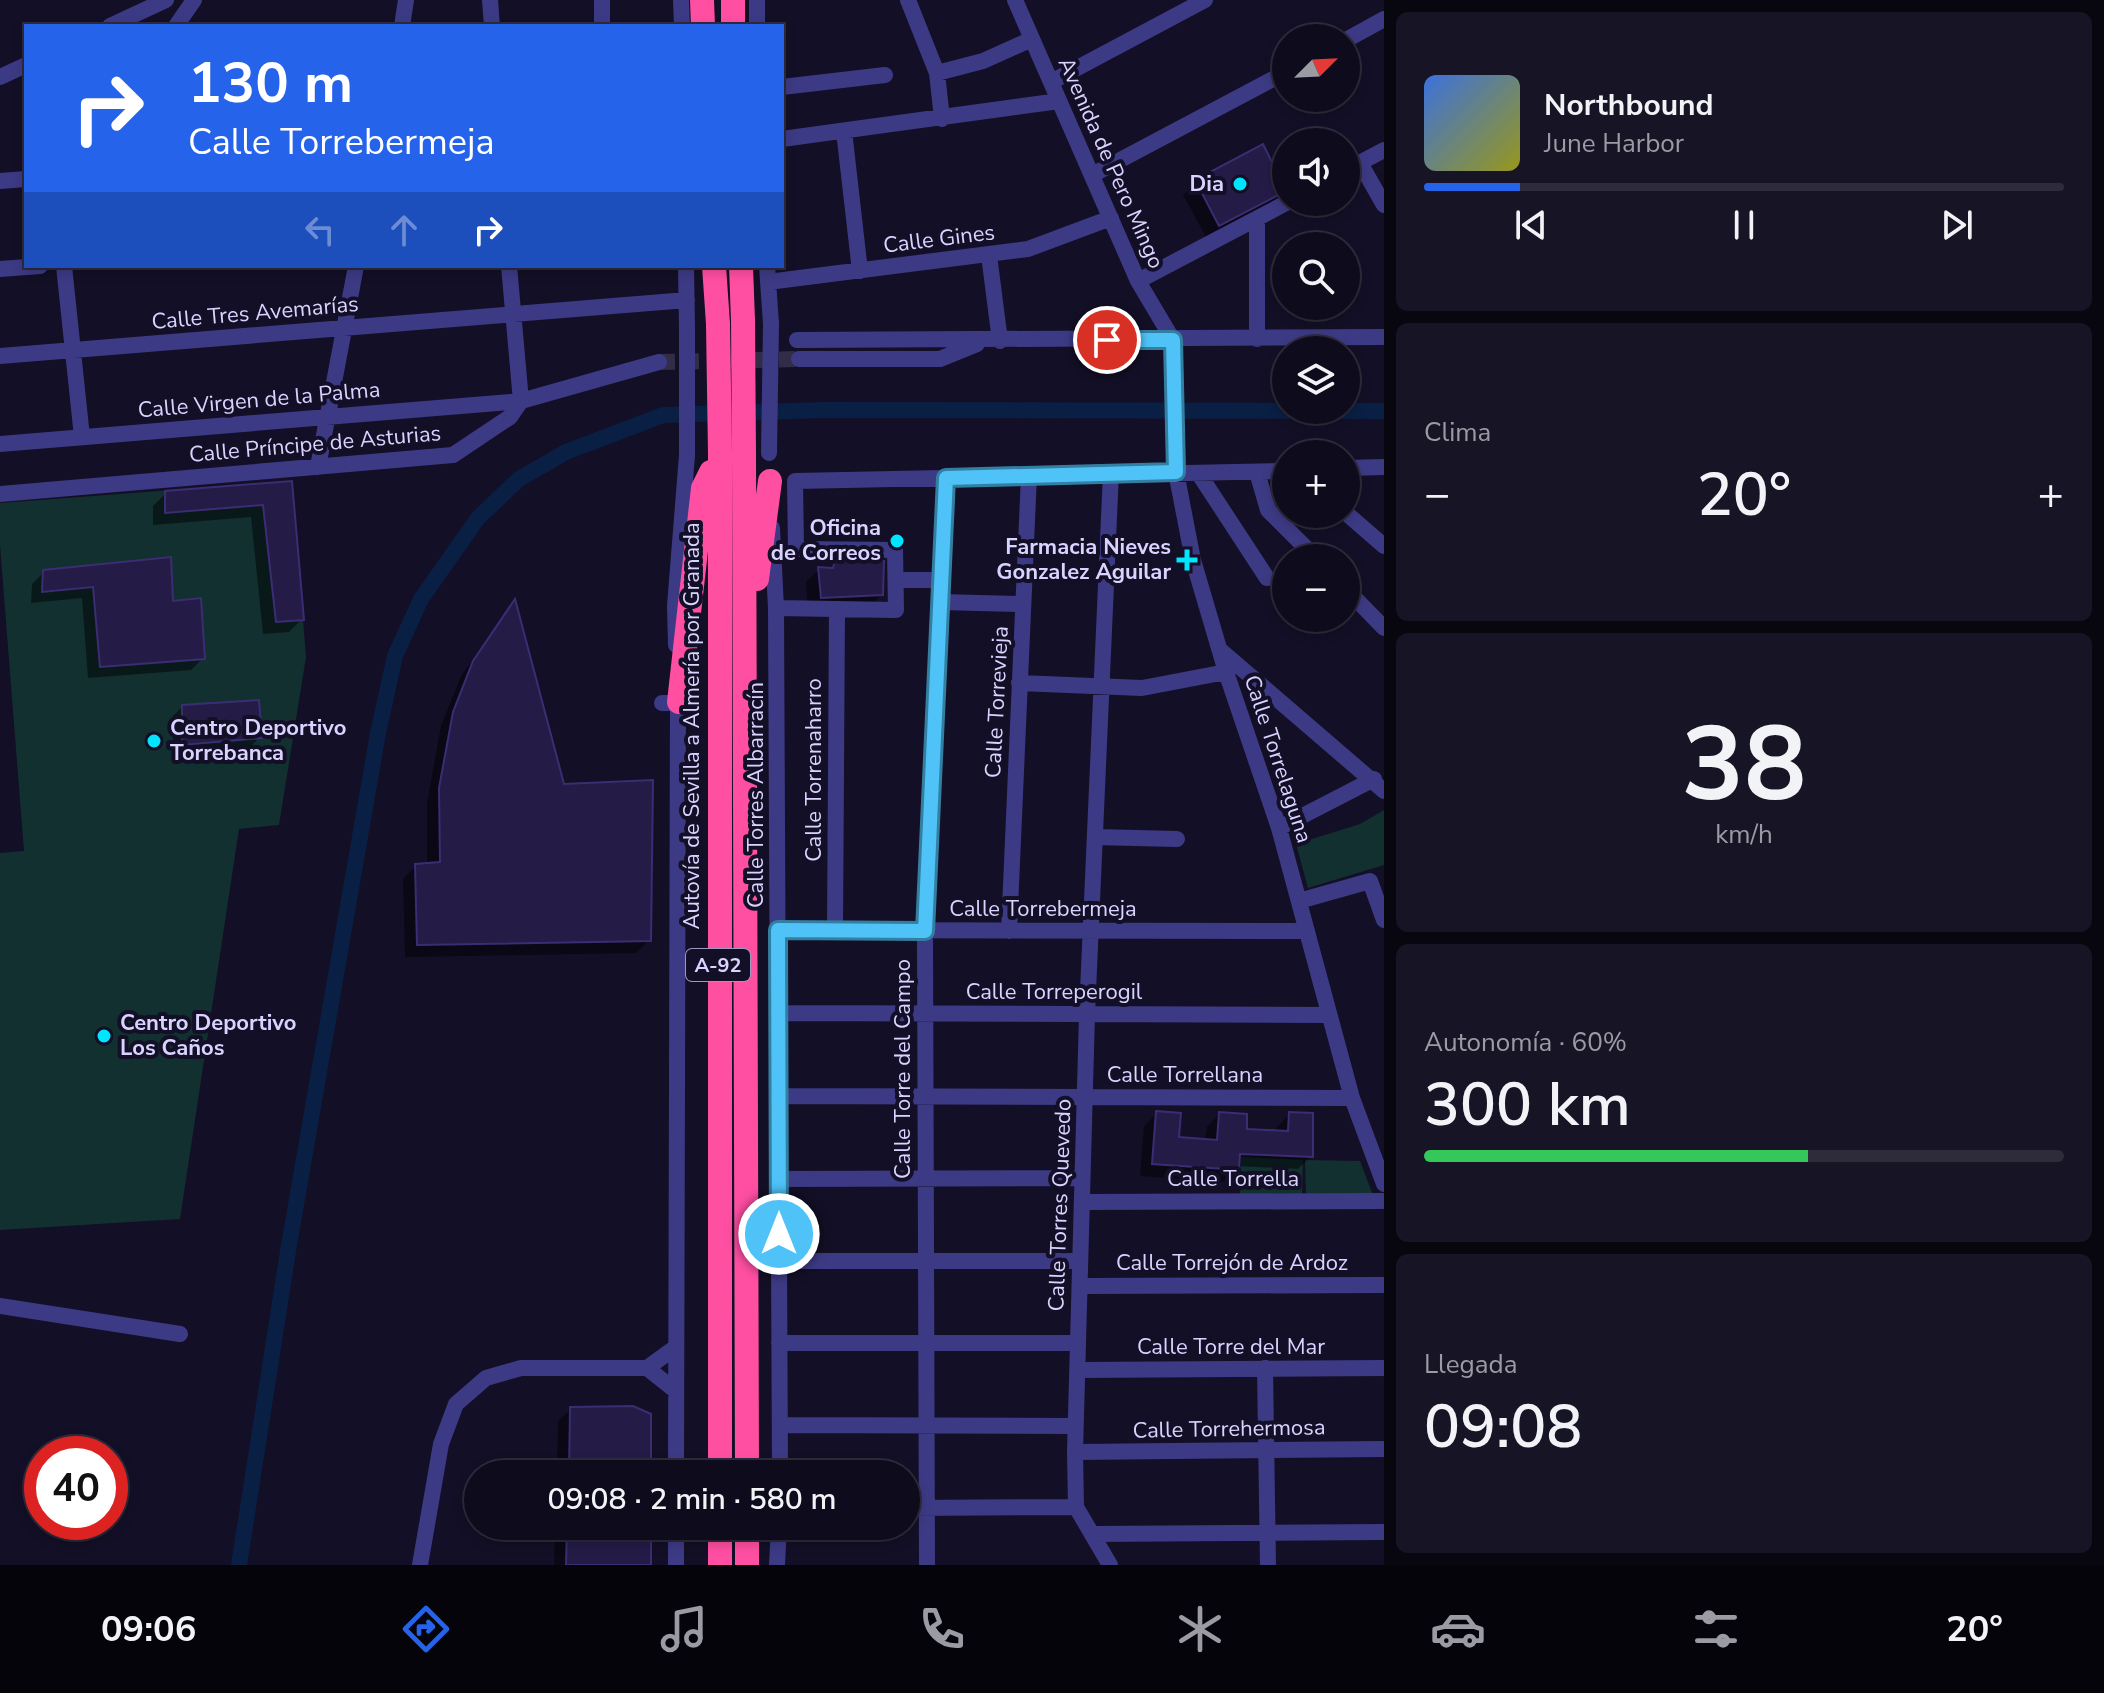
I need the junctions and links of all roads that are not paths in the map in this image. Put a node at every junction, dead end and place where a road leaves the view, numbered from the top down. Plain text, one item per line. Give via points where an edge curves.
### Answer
1 (166, 0) edge
2 (194, 0) edge
3 (406, 0) edge
4 (490, 0) edge
5 (602, 0) edge
6 (681, 0) edge
7 (702, 0) edge
8 (733, 0) edge
9 (757, 0) edge
10 (908, 0) edge
11 (1015, 0) edge
12 (1205, 0) edge
13 (1384, 19) edge
14 (114, 24) edge
15 (177, 24) edge
16 (402, 24) edge
17 (492, 24) edge
18 (602, 24) edge
19 (682, 24) edge
20 (703, 24) edge
21 (733, 24) edge
22 (757, 24) edge
23 (1360, 32) edge
24 (1032, 39) junction
25 (24, 66) edge
26 (937, 73) junction
27 (885, 75) dead end
28 (0, 77) edge
29 (1272, 79) edge
30 (1051, 82) junction
31 (784, 87) edge
32 (1059, 101) junction
33 (942, 119) junction
34 (844, 131) junction
35 (784, 139) edge
36 (1384, 150) edge
37 (1360, 163) edge
38 (1092, 175) junction
39 (1360, 176) edge
40 (24, 179) edge
41 (0, 181) edge
42 (1384, 205) edge
43 (1272, 211) edge
44 (1111, 218) junction
45 (1257, 219) junction
46 (989, 255) junction
47 (24, 267) edge
48 (64, 268) edge
49 (356, 268) edge
50 (509, 268) edge
51 (686, 268) edge
52 (714, 268) edge
53 (741, 268) edge
54 (0, 269) edge
55 (860, 271) junction
56 (767, 274) edge
57 (1138, 281) junction
58 (687, 300) junction
59 (514, 315) junction
60 (345, 328) junction
61 (1384, 337) edge
62 (1257, 339) junction
63 (797, 340) tunnel mouth
64 (1173, 340) junction
65 (993, 341) junction
66 (73, 350) junction
67 (0, 356) edge
68 (799, 359) tunnel mouth
69 (659, 362) tunnel mouth
70 (521, 401) junction
71 (328, 416) junction
72 (82, 437) junction
73 (0, 444) edge
74 (757, 453) junction
75 (720, 455) junction
76 (318, 467) junction
77 (1384, 467) edge
78 (1360, 468) edge
79 (1272, 471) edge
80 (1111, 472) junction
81 (1176, 472) junction
82 (1257, 472) junction
83 (1199, 474) junction
84 (1029, 475) junction
85 (946, 478) junction
86 (782, 481) junction
87 (0, 494) edge
88 (1360, 525) edge
89 (1302, 544) edge
90 (1384, 546) edge
91 (1267, 578) dead end
92 (896, 580) junction
93 (941, 580) junction
94 (940, 602) junction
95 (1360, 603) edge
96 (1023, 604) junction
97 (776, 608) junction
98 (837, 609) junction
99 (1384, 628) edge
100 (1219, 649) junction
101 (1226, 672) junction
102 (745, 676) junction
103 (1019, 683) junction
104 (1102, 688) junction
105 (670, 703) junction
106 (1379, 785) edge
107 (1279, 828) junction
108 (1095, 837) junction
109 (1177, 839) dead end
110 (1299, 901) junction
111 (1384, 920) edge
112 (778, 930) junction
113 (835, 931) junction
114 (925, 931) junction
115 (1009, 931) junction
116 (1092, 931) junction
117 (1307, 931) junction
118 (779, 1013) junction
119 (925, 1014) junction
120 (1087, 1014) junction
121 (1329, 1015) junction
122 (778, 1096) junction
123 (925, 1097) junction
124 (1085, 1097) junction
125 (1352, 1098) junction
126 (926, 1178) junction
127 (1082, 1178) junction
128 (779, 1179) junction
129 (1384, 1184) edge
130 (1384, 1201) edge
131 (1082, 1202) junction
132 (779, 1261) junction
133 (925, 1261) junction
134 (1080, 1261) junction
135 (1384, 1285) edge
136 (1080, 1286) junction
137 (0, 1306) edge
138 (180, 1334) dead end
139 (779, 1343) junction
140 (927, 1343) junction
141 (1078, 1343) junction
142 (676, 1347) junction
143 (647, 1368) junction
144 (1265, 1368) junction
145 (1384, 1368) edge
146 (1078, 1370) junction
147 (676, 1391) junction
148 (780, 1425) junction
149 (927, 1426) junction
150 (1075, 1426) junction
151 (1384, 1449) edge
152 (1266, 1450) junction
153 (1075, 1452) junction
154 (676, 1460) edge
155 (720, 1460) edge
156 (747, 1460) edge
157 (780, 1460) edge
158 (1076, 1507) junction
159 (920, 1508) edge
160 (927, 1508) junction
161 (1384, 1532) edge
162 (1267, 1533) junction
163 (1093, 1534) junction
164 (676, 1540) edge
165 (720, 1540) edge
166 (747, 1540) edge
167 (778, 1540) edge
168 (420, 1565) edge
169 (676, 1565) edge
170 (720, 1565) edge
171 (747, 1565) edge
172 (777, 1565) edge
173 (927, 1565) edge
174 (1110, 1565) edge
175 (1268, 1565) edge

1 - 14 street
2 - 15 street
3 - 16 street
4 - 17 street
5 - 18 street
6 - 19 street
7 - 20 highway
8 - 21 highway
9 - 22 street
10 - 26 street
11 - 24 street, Avenida de Pero Mingo
12 - 30 street
13 - 23 street
24 - 26 street via 983,61
24 - 30 street, Avenida de Pero Mingo
25 - 28 street
26 - 33 street
27 - 31 street
29 - 38 street
30 - 32 street, Avenida de Pero Mingo
32 - 33 street
32 - 38 street, Avenida de Pero Mingo
33 - 34 street
34 - 35 street
34 - 55 street
36 - 37 street
38 - 44 street, Avenida de Pero Mingo
39 - 42 street
40 - 41 street
43 - 45 street
44 - 46 street, Calle Gines via 1028,249
44 - 57 street, Avenida de Pero Mingo
45 - 57 street
45 - 62 street
46 - 55 street, Calle Gines
46 - 65 street
47 - 54 street
48 - 66 street
49 - 60 street
50 - 59 street
51 - 58 street
52 - 75 highway, Autovía de Sevilla a Almería por Granada / A-92, bridge
53 - 74 highway, A-92, bridge
55 - 56 street, Calle Gines
56 - 74 street, Calle Torres Albarracín, bridge via 771,324
57 - 64 street, Avenida de Pero Mingo
58 - 59 street, Calle Tres Avemarías
58 - 105 street, bridge via 687,455
59 - 60 street, Calle Tres Avemarías
59 - 70 street
60 - 66 street, Calle Tres Avemarías
60 - 71 street
61 - 62 street
62 - 64 street
63 - 65 street
64 - 65 street
64 - 81 street, Calle Torrelaguna
65 - 68 street via 940,359
66 - 67 street, Calle Tres Avemarías
66 - 72 street
69 - 70 street, Calle Príncipe de Asturias
70 - 71 street, Calle Virgen de la Palma
70 - 76 street, Calle Príncipe de Asturias via 510,417 453,455
71 - 72 street, Calle Virgen de la Palma
71 - 76 street
72 - 73 street, Calle Virgen de la Palma
74 - 86 street, Calle Torres Albarracín
74 - 102 highway, A-92
75 - 105 highway via 703,488
75 - 155 highway, Autovía de Sevilla a Almería por Granada / A-92
76 - 87 street, Calle Príncipe de Asturias
77 - 78 street
79 - 82 street
80 - 81 street
80 - 84 street
80 - 104 street, Calle Torres Quevedo
81 - 83 street
81 - 100 street, Calle Torrelaguna via 1193,560
82 - 83 street
82 - 89 street via 1268,510
83 - 91 street
84 - 85 street
84 - 96 street, Calle Torrevieja
85 - 86 street
85 - 93 street, Calle Torre del Campo
86 - 92 street via 796,549 895,550
86 - 97 street, Calle Torres Albarracín
86 - 102 highway
88 - 90 street
92 - 93 street
92 - 98 street via 896,610
93 - 94 street, Calle Torre del Campo
94 - 96 street
94 - 114 street, Calle Torre del Campo
95 - 99 street
96 - 103 street, Calle Torrevieja
97 - 98 street
97 - 112 street, Calle Torres Albarracín
98 - 113 street, Calle Torrenaharro
100 - 101 street, Calle Torrelaguna
100 - 106 street
101 - 104 street via 1142,688
101 - 107 street, Calle Torrelaguna
102 - 156 highway, A-92
103 - 104 street
103 - 115 street, Calle Torrevieja
104 - 108 street, Calle Torres Quevedo
105 - 142 street
106 - 107 street
107 - 110 street, Calle Torrelaguna
108 - 109 street
108 - 116 street, Calle Torres Quevedo
110 - 111 street via 1370,881
110 - 117 street, Calle Torrelaguna
112 - 113 street, Calle Torrebermeja
112 - 118 street, Calle Torres Albarracín
113 - 114 street, Calle Torrebermeja
114 - 115 street, Calle Torrebermeja
114 - 119 street, Calle Torre del Campo
115 - 116 street, Calle Torrebermeja
116 - 117 street, Calle Torrebermeja
116 - 120 street, Calle Torres Quevedo
117 - 121 street, Calle Torrelaguna
118 - 119 street, Calle Torreperogil
118 - 122 street, Calle Torres Albarracín
119 - 120 street, Calle Torreperogil
119 - 123 street, Calle Torre del Campo
120 - 121 street, Calle Torreperogil
120 - 124 street, Calle Torres Quevedo
121 - 125 street, Calle Torrelaguna
122 - 123 street, Calle Torrellana
122 - 128 street, Calle Torres Albarracín
123 - 124 street, Calle Torrellana
123 - 126 street, Calle Torre del Campo
124 - 125 street, Calle Torrellana
124 - 127 street, Calle Torres Quevedo
125 - 129 street, Calle Torrelaguna
126 - 127 street
126 - 128 street
126 - 133 street, Calle Torre del Campo
127 - 131 street, Calle Torres Quevedo
128 - 132 street, Calle Torres Albarracín
130 - 131 street, Calle Torrella
131 - 134 street, Calle Torres Quevedo
132 - 133 street
132 - 139 street, Calle Torres Albarracín
133 - 134 street
133 - 140 street, Calle Torre del Campo
134 - 136 street, Calle Torres Quevedo
135 - 136 street, Calle Torrejón de Ardoz
136 - 141 street, Calle Torres Quevedo
137 - 138 street
139 - 140 street
139 - 148 street, Calle Torres Albarracín
140 - 141 street
140 - 149 street, Calle Torre del Campo
141 - 146 street, Calle Torres Quevedo
142 - 143 street
142 - 147 street
143 - 147 street
143 - 168 street via 521,1368 486,1378 456,1404 441,1444
144 - 145 street, Calle Torre del Mar
144 - 146 street, Calle Torre del Mar
144 - 152 street
146 - 150 street, Calle Torres Quevedo
147 - 154 street
148 - 149 street
148 - 157 street, Calle Torres Albarracín
149 - 150 street
149 - 160 street, Calle Torre del Campo
150 - 153 street, Calle Torres Quevedo
151 - 152 street, Calle Torrehermosa
152 - 153 street, Calle Torrehermosa
152 - 162 street
153 - 158 street, Calle Torres Quevedo
158 - 160 street
158 - 163 street
159 - 160 street
160 - 173 street, Calle Torre del Campo
161 - 162 street
162 - 163 street
162 - 175 street
163 - 174 street
164 - 169 street
165 - 170 highway
166 - 171 highway
167 - 172 street

